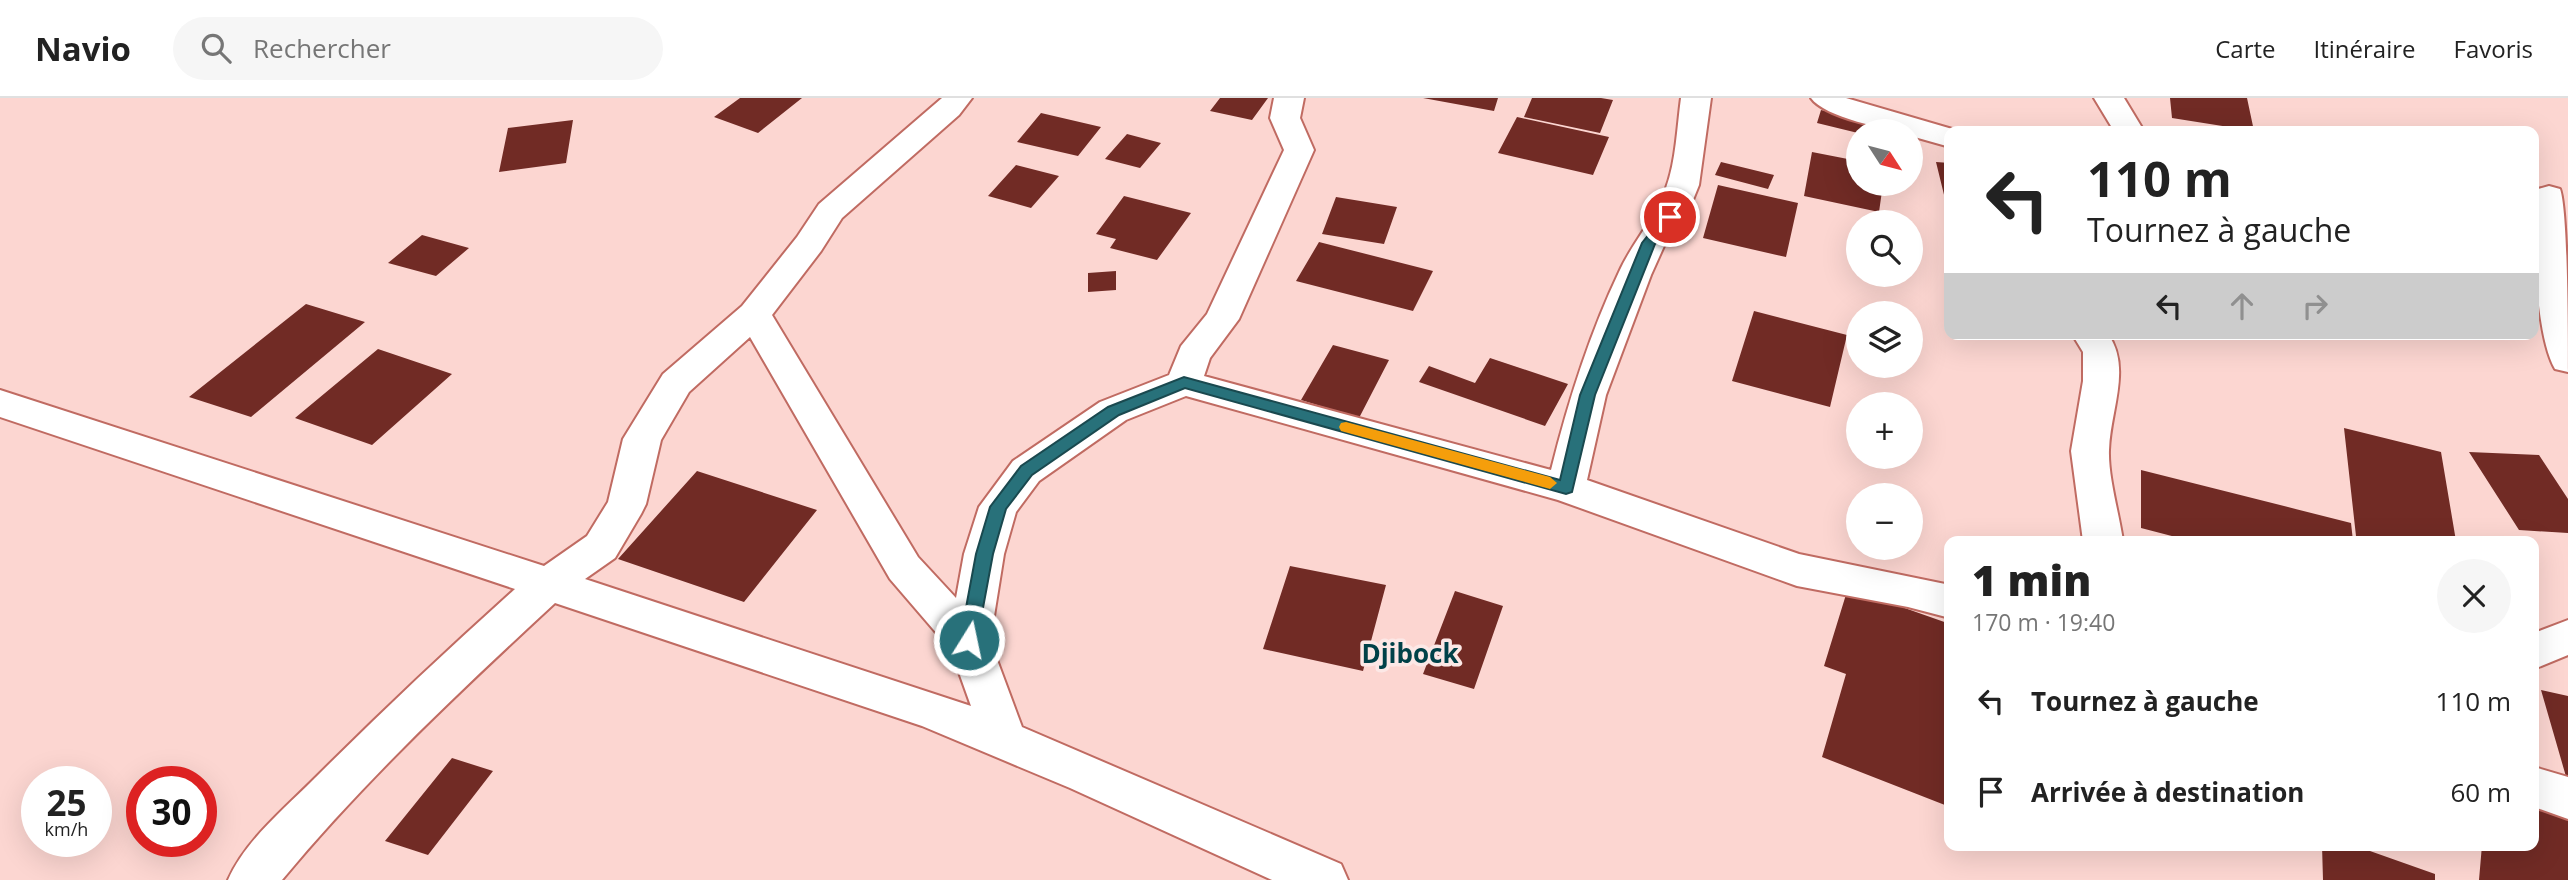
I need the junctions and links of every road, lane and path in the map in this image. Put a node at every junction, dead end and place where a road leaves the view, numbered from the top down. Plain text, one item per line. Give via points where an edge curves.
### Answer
1 (957, 98) edge
2 (1289, 98) edge
3 (1696, 98) edge
4 (1826, 98) edge
5 (2109, 98) edge
6 (2126, 126) edge
7 (1944, 136) edge
8 (2550, 197) edge
9 (754, 314) junction
10 (2093, 340) edge
11 (2568, 360) edge
12 (1184, 383) junction
13 (0, 403) edge
14 (1566, 488) junction
15 (2102, 536) edge
16 (547, 585) junction
17 (1944, 600) edge
18 (2568, 637) edge
19 (969, 640) junction
20 (2539, 649) edge
21 (1005, 741) junction
22 (2539, 789) edge
23 (2568, 798) edge
24 (1286, 874) edge
25 (252, 880) edge

1 - 9 street via 830,211
2 - 12 street via 1286,126 1298,150 1222,319 1193,355
3 - 14 street via 1683,185 1670,217 1649,243 1634,275 1588,395
4 - 7 street
5 - 6 street
8 - 11 street via 2558,324
9 - 16 street via 676,383 642,439 626,504 601,547
9 - 19 street via 904,568
10 - 15 street via 2101,351 2101,381 2090,451
12 - 14 street
12 - 19 street via 1114,411 1026,471 999,507
13 - 16 street
14 - 17 street via 1797,570
16 - 21 street via 934,712
16 - 25 street via 420,701
18 - 20 street
19 - 21 street
21 - 24 street via 1086,774
22 - 23 street

